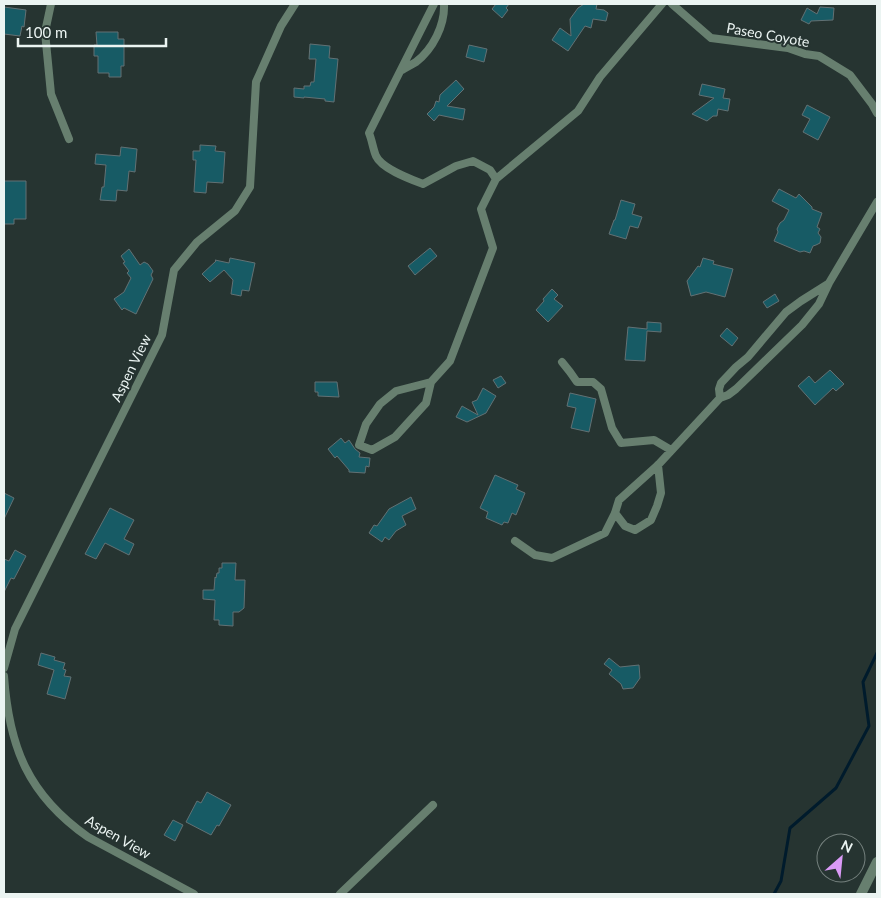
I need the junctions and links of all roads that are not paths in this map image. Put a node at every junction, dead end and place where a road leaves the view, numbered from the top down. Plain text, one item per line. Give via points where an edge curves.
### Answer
1 (51, 4) edge
2 (295, 4) edge
3 (434, 4) edge
4 (444, 4) edge
5 (662, 4) edge
6 (672, 4) edge
7 (401, 71) junction
8 (877, 113) edge
9 (69, 139) dead end
10 (496, 179) junction
11 (877, 202) edge
12 (829, 283) junction
13 (562, 362) dead end
14 (431, 382) junction
15 (720, 398) junction
16 (671, 450) junction
17 (658, 465) junction
18 (615, 513) junction
19 (515, 541) dead end
20 (4, 668) edge
21 (4, 676) edge
22 (433, 804) dead end
23 (877, 862) edge
24 (194, 894) edge
25 (340, 894) edge
26 (861, 894) edge

1 - 9 street via 45,32 50,94
2 - 20 street, Aspen View via 281,26 256,82 250,187 235,211 197,242 174,270 162,335 15,629
3 - 7 street
4 - 7 street via 442,25 432,42 417,61
5 - 10 street via 600,77 578,111
6 - 8 street, Paseo Coyote via 711,38 788,48 819,56 850,75
7 - 10 street via 369,133 376,157 400,175 423,184 456,166 473,161 490,170
10 - 14 street via 481,209 493,248 450,361
11 - 12 street
12 - 15 street via 819,304 802,325 736,389
12 - 15 street via 786,312 721,383 718,389
13 - 16 street via 577,382 593,382 601,389 612,428 621,444 654,440
14 - 14 street via 396,391 380,404 366,424 359,445 372,450 395,437 426,404
15 - 16 street
16 - 17 street
17 - 18 street via 619,500
17 - 18 street via 661,493 651,520 635,530 625,526
18 - 19 street via 605,533 552,558 535,555
21 - 24 street, Aspen View via 9,722 18,752 40,792 88,837
22 - 25 street
23 - 26 street

